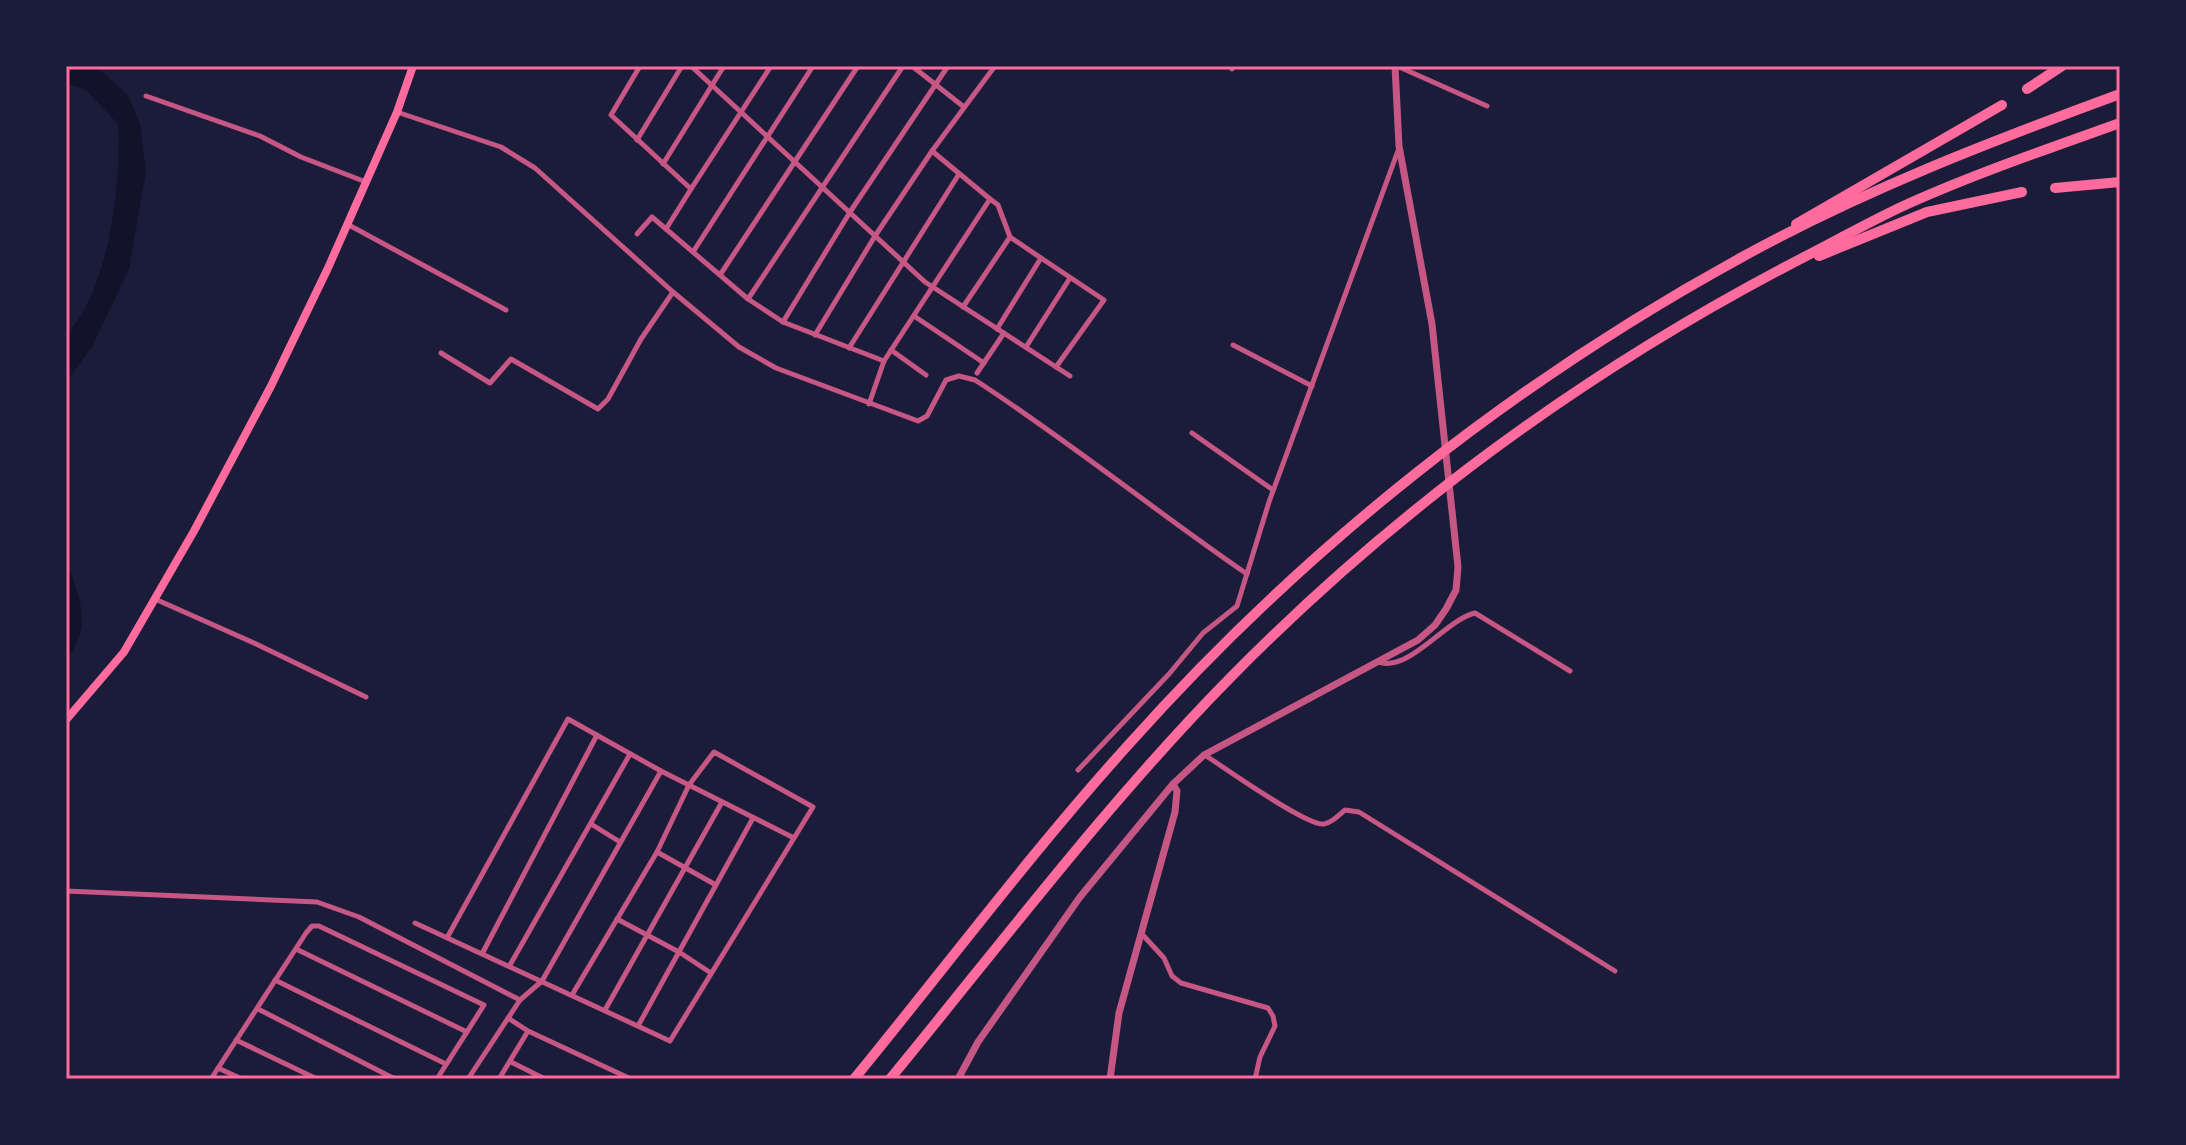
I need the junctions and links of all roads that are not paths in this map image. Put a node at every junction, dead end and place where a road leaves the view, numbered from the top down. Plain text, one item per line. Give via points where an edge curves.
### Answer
1 (413, 66) edge
2 (640, 66) edge
3 (682, 66) edge
4 (691, 66) edge
5 (724, 66) edge
6 (771, 66) edge
7 (813, 66) edge
8 (858, 66) edge
9 (903, 66) edge
10 (912, 66) edge
11 (948, 66) edge
12 (995, 66) edge
13 (1396, 66) edge
14 (2062, 66) edge
15 (711, 84) junction
16 (935, 84) junction
17 (2027, 89) dead end
18 (2120, 94) edge
19 (146, 96) dead end
20 (2002, 105) dead end
21 (1487, 106) dead end
22 (964, 107) junction
23 (740, 111) junction
24 (397, 112) junction
25 (2120, 123) edge
26 (766, 135) junction
27 (637, 140) junction
28 (1399, 146) junction
29 (932, 151) junction
30 (795, 162) junction
31 (663, 164) junction
32 (959, 174) junction
33 (366, 182) junction
34 (2120, 182) edge
35 (822, 186) junction
36 (2055, 188) dead end
37 (691, 189) junction
38 (2022, 192) dead end
39 (990, 199) junction
40 (850, 212) junction
41 (347, 224) junction
42 (666, 229) junction
43 (637, 234) dead end
44 (875, 236) junction
45 (1010, 237) junction
46 (693, 252) junction
47 (1746, 254) junction
48 (1041, 258) junction
49 (903, 261) junction
50 (720, 275) junction
51 (1070, 278) junction
52 (1757, 281) junction
53 (933, 287) junction
54 (673, 292) junction
55 (748, 299) junction
56 (963, 307) junction
57 (506, 310) dead end
58 (914, 316) junction
59 (783, 322) junction
60 (997, 329) junction
61 (1004, 333) junction
62 (815, 335) junction
63 (1233, 345) dead end
64 (1026, 347) junction
65 (849, 348) junction
66 (891, 350) junction
67 (441, 353) dead end
68 (884, 361) junction
69 (984, 363) junction
70 (1056, 367) junction
71 (977, 373) dead end
72 (926, 375) dead end
73 (1070, 376) dead end
74 (1312, 386) junction
75 (869, 404) junction
76 (1192, 433) dead end
77 (1273, 490) junction
78 (1247, 574) junction
79 (155, 599) junction
80 (1378, 662) junction
81 (1570, 671) dead end
82 (366, 697) dead end
83 (66, 720) edge
84 (597, 735) junction
85 (630, 754) junction
86 (1204, 755) junction
87 (1078, 770) dead end
88 (661, 771) junction
89 (1173, 784) junction
90 (689, 785) junction
91 (722, 802) junction
92 (753, 818) junction
93 (590, 824) junction
94 (792, 837) junction
95 (620, 842) junction
96 (657, 852) junction
97 (686, 867) junction
98 (716, 885) junction
99 (66, 891) edge
100 (617, 919) junction
101 (415, 923) dead end
102 (1141, 933) junction
103 (647, 935) junction
104 (448, 936) junction
105 (296, 949) junction
106 (679, 952) junction
107 (482, 954) junction
108 (510, 965) junction
109 (1615, 971) dead end
110 (711, 973) junction
111 (275, 980) junction
112 (542, 981) junction
113 (572, 995) junction
114 (520, 1000) junction
115 (258, 1009) junction
116 (605, 1010) junction
117 (508, 1018) junction
118 (638, 1026) junction
119 (528, 1031) junction
120 (467, 1032) junction
121 (236, 1040) junction
122 (511, 1062) junction
123 (446, 1064) junction
124 (218, 1068) junction
125 (211, 1079) edge
126 (242, 1079) edge
127 (317, 1079) edge
128 (395, 1079) edge
129 (437, 1079) edge
130 (468, 1079) edge
131 (499, 1079) edge
132 (545, 1079) edge
133 (631, 1079) edge
134 (854, 1079) edge
135 (890, 1079) edge
136 (958, 1079) edge
137 (1110, 1079) edge
138 (1255, 1079) edge

1 - 24 main road
2 - 27 street via 611,115
3 - 27 street
4 - 15 street
5 - 15 street
6 - 23 street
7 - 26 street
8 - 30 street
9 - 35 street
10 - 16 street
11 - 16 street
12 - 22 street
13 - 21 street
13 - 28 street
14 - 17 highway
15 - 23 street
15 - 31 street
16 - 22 street
16 - 40 street
18 - 47 highway via 1902,179
19 - 33 street via 260,136
20 - 47 highway
22 - 29 street
23 - 26 street
23 - 37 street
24 - 33 main road
24 - 54 street via 501,147 535,168
25 - 52 highway via 1910,203
26 - 30 street
26 - 46 street
27 - 31 street
28 - 74 street
28 - 80 street via 1432,324 1458,567 1456,590 1435,625
29 - 32 street
29 - 44 street
30 - 35 street
30 - 50 street
31 - 37 street
32 - 39 street
32 - 49 street
33 - 41 main road
34 - 36 highway
35 - 40 street
35 - 55 street
37 - 42 street
38 - 52 highway via 1927,212
39 - 45 street via 998,205
39 - 53 street
40 - 44 street
40 - 59 street
41 - 57 street
41 - 79 main road via 271,386
42 - 43 street via 652,217
42 - 46 street
44 - 49 street
44 - 62 street
45 - 48 street
45 - 56 street
46 - 50 street
47 - 134 highway via 1551,371 1386,496 1301,571 1130,743
48 - 51 street
48 - 60 street
49 - 53 street
49 - 65 street
50 - 55 street
51 - 64 street
51 - 70 street via 1104,300
52 - 135 highway via 1556,404 1404,518 1320,592 1154,758
53 - 56 street
53 - 58 street
54 - 67 street via 598,409 511,359 490,383
54 - 75 street via 739,347 776,368
55 - 59 street
56 - 60 street
58 - 66 street
58 - 69 street
59 - 62 street
60 - 61 street
61 - 64 street
61 - 69 street
62 - 65 street
63 - 74 street
64 - 70 street
65 - 68 street
66 - 68 street
66 - 72 street
68 - 75 street
69 - 71 street
70 - 73 street
74 - 77 street
75 - 78 street via 918,421 927,416 946,380 975,380
76 - 77 street
77 - 78 street
78 - 87 street via 1237,606 1203,633
79 - 82 street
79 - 83 main road via 124,652
80 - 81 street via 1399,661 1463,615 1475,613
80 - 86 street
84 - 85 street
84 - 104 street via 568,719
84 - 107 street
85 - 88 street
85 - 93 street
86 - 89 street
86 - 109 street via 1316,824 1333,821 1345,810 1359,812
88 - 90 street
88 - 95 street
89 - 102 street via 1175,812
89 - 136 street via 1080,897
90 - 91 street
90 - 94 street via 714,752 813,807
90 - 96 street
91 - 92 street
91 - 97 street
92 - 94 street
92 - 98 street
93 - 95 street
93 - 108 street
94 - 110 street
95 - 112 street
96 - 97 street
96 - 100 street
97 - 98 street
97 - 103 street
98 - 106 street
99 - 114 street via 317,902 359,917
100 - 103 street
100 - 113 street
101 - 104 street
102 - 137 street via 1119,1013
102 - 138 street via 1181,983 1268,1008 1275,1026
103 - 106 street
103 - 116 street
104 - 107 street
105 - 111 street
105 - 120 street
105 - 120 street via 312,926 319,926 481,1001 483,1011
106 - 110 street
106 - 118 street
107 - 108 street
108 - 112 street
110 - 118 street via 670,1041
111 - 115 street
111 - 123 street
112 - 113 street
112 - 114 street
113 - 116 street
114 - 117 street
115 - 121 street
115 - 128 street
116 - 118 street
117 - 119 street
117 - 130 street
119 - 122 street
119 - 133 street
120 - 123 street
121 - 124 street
121 - 127 street
122 - 131 street
122 - 132 street
123 - 129 street
124 - 125 street
124 - 126 street

